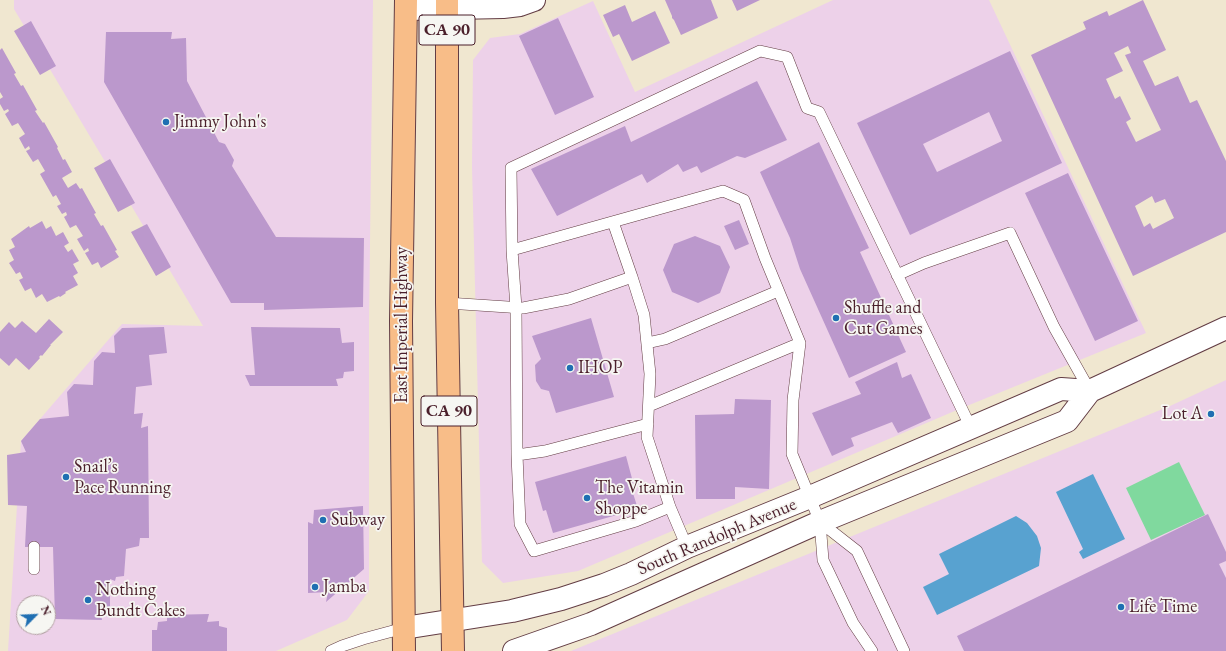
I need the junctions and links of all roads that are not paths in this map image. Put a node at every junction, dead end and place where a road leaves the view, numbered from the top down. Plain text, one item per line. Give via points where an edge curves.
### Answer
1 (534, 0) edge
2 (406, 4) edge
3 (447, 4) edge
4 (612, 222) junction
5 (512, 250) junction
6 (897, 275) junction
7 (632, 277) junction
8 (778, 290) junction
9 (448, 303) junction
10 (516, 308) junction
11 (1226, 328) edge
12 (647, 343) junction
13 (800, 343) junction
14 (1090, 391) junction
15 (649, 406) junction
16 (648, 424) junction
17 (970, 428) junction
18 (517, 455) junction
19 (810, 497) junction
20 (670, 507) junction
21 (820, 522) junction
22 (34, 547) dead end
23 (687, 548) junction
24 (34, 569) dead end
25 (453, 620) junction
26 (404, 628) junction
27 (331, 651) edge
28 (404, 651) edge
29 (453, 651) edge
30 (514, 651) edge
31 (872, 651) edge
32 (904, 651) edge

1 - 3 street via 508,6
2 - 3 street
2 - 26 main road, East Imperial Highway / CA 90 via 402,321
3 - 9 main road, CA 90
4 - 5 lane
4 - 7 lane
4 - 8 lane via 723,191 744,200
5 - 6 lane via 511,168 760,51 787,57 807,108 819,112
5 - 10 lane
6 - 14 lane via 1010,233 1054,327
6 - 17 lane
7 - 10 lane via 569,299
7 - 12 lane via 644,315
8 - 12 lane via 665,339
8 - 13 lane
9 - 10 lane
9 - 25 main road, CA 90
10 - 18 lane
11 - 14 street, South Randolph Avenue
12 - 15 lane via 650,374
13 - 15 lane
13 - 19 lane via 793,400 792,454
14 - 17 street, South Randolph Avenue via 1061,389
14 - 21 street, South Randolph Avenue via 1067,421
15 - 16 lane
16 - 18 lane via 545,451
16 - 20 lane via 647,437
17 - 19 street, South Randolph Avenue
18 - 20 lane via 520,524 534,551 636,521
19 - 21 lane
19 - 23 street, South Randolph Avenue
20 - 23 lane
21 - 30 street, South Randolph Avenue via 591,624
21 - 31 lane via 824,560 853,623
21 - 32 lane via 857,551
22 - 24 lane
23 - 25 street, South Randolph Avenue via 618,580 568,596 512,611
25 - 26 street, South Randolph Avenue
25 - 29 main road, CA 90
26 - 27 lane, South Randolph Avenue via 356,641
26 - 28 main road, East Imperial Highway / CA 90

